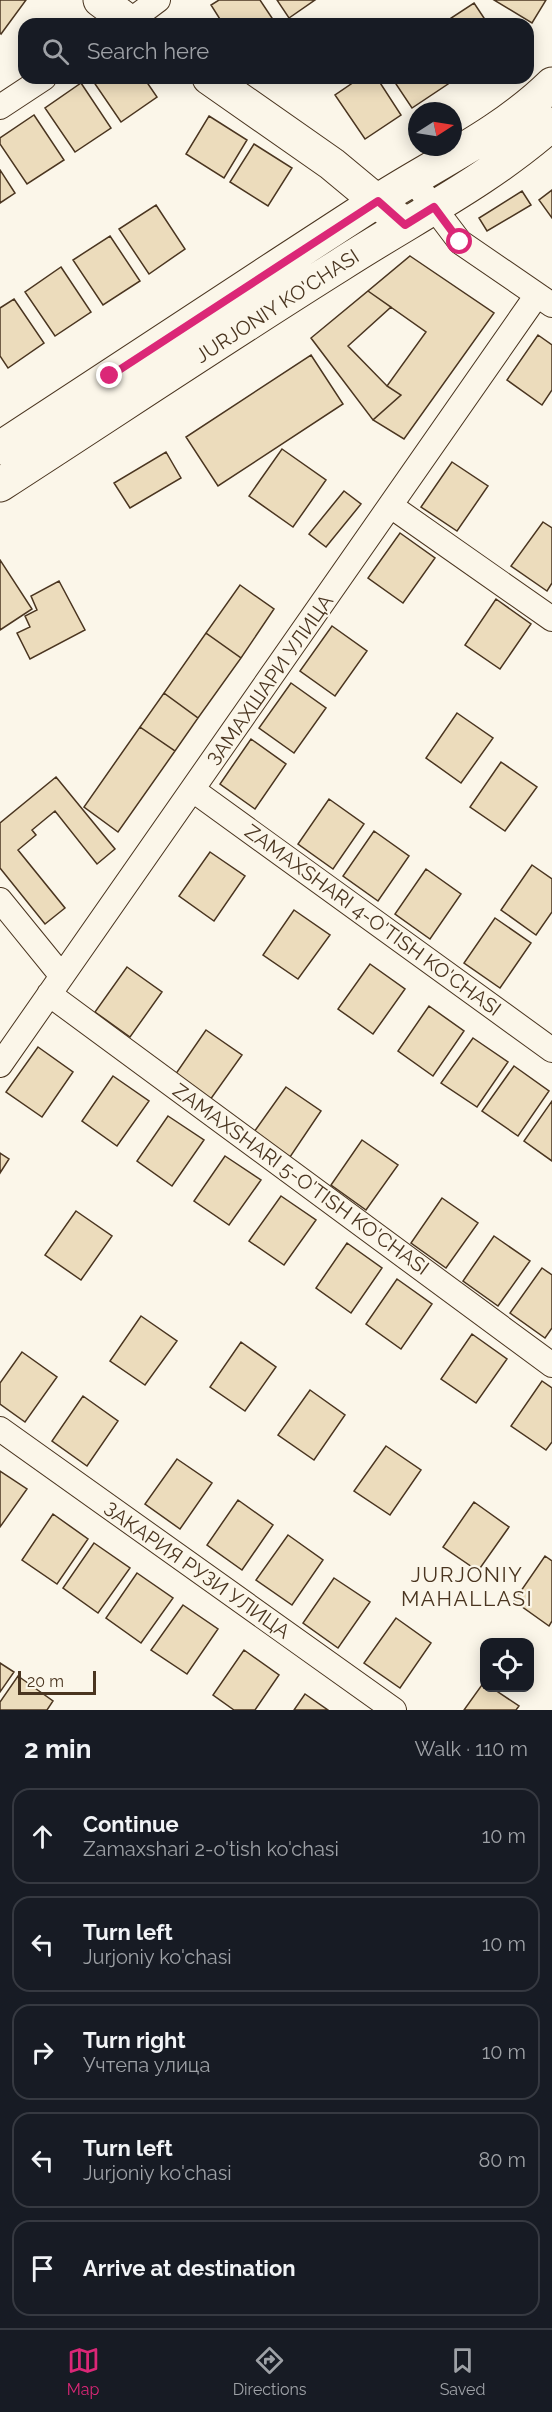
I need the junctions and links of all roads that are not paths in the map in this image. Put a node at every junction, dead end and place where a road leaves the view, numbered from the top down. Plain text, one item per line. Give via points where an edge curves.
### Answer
1 (100, 0) edge
2 (158, 0) edge
3 (123, 18) edge
4 (135, 18) edge
5 (35, 84) edge
6 (218, 84) edge
7 (552, 84) edge
8 (0, 107) edge
9 (552, 124) edge
10 (413, 180) junction
11 (378, 201) junction
12 (434, 207) junction
13 (405, 225) junction
14 (545, 300) edge
15 (0, 448) edge
16 (0, 485) edge
17 (391, 506) junction
18 (552, 619) edge
19 (193, 790) junction
20 (0, 900) edge
21 (55, 984) junction
22 (552, 1050) edge
23 (0, 1065) edge
24 (552, 1365) edge
25 (0, 1429) edge
26 (394, 1710) edge

1 - 3 main road
2 - 4 street
5 - 8 street
6 - 11 main road
7 - 10 main road, JURJONIY KO'CHASI via 479,142
9 - 12 main road, JURJONIY KO'CHASI via 498,167
10 - 11 main road, JURJONIY KO'CHASI
10 - 12 street
11 - 13 main road
11 - 15 main road, JURJONIY KO'CHASI
12 - 13 main road, JURJONIY KO'CHASI
12 - 14 street via 460,242
13 - 16 main road, JURJONIY KO'CHASI
14 - 17 street, ЗАМАХШАРИ УЛИЦА
17 - 18 street
17 - 19 street, ЗАМАХШАРИ УЛИЦА
19 - 21 street, ЗАМАХШАРИ УЛИЦА
19 - 22 street, ZAMAXSHARI 4-O'TISH KO'CHASI
20 - 21 street, ZAMAXSHARI 5-O'TISH KO'CHASI
21 - 23 street, ЗАМАХШАРИ УЛИЦА
21 - 24 street, ZAMAXSHARI 5-O'TISH KO'CHASI
25 - 26 street, ЗАКАРИЯ РУЗИ УЛИЦА

